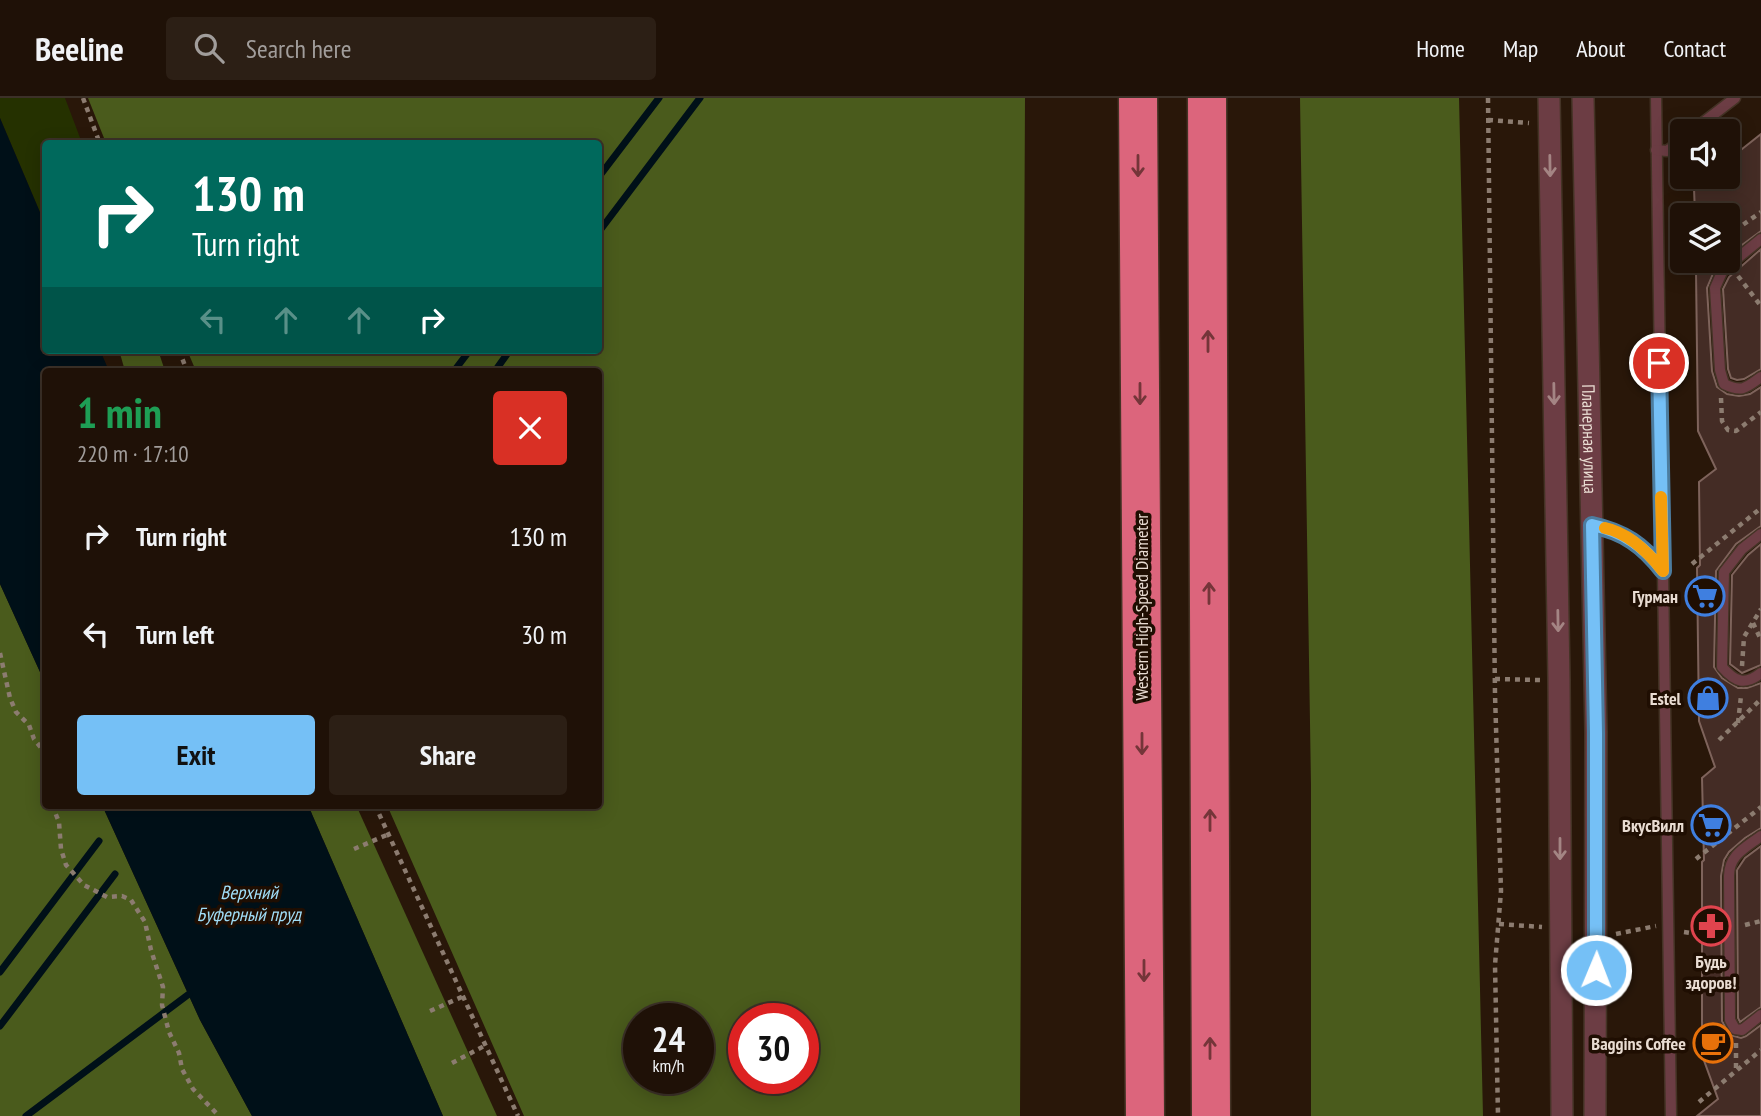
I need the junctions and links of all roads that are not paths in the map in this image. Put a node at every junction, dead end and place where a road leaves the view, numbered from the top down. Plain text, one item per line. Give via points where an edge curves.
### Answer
1 (1138, 98) edge
2 (1207, 98) edge
3 (1549, 98) edge
4 (1583, 98) edge
5 (1656, 98) edge
6 (1735, 98) edge
7 (1708, 119) edge
8 (1670, 149) edge
9 (1656, 150) junction
10 (1761, 239) edge
11 (1761, 377) edge
12 (1592, 525) junction
13 (1761, 534) edge
14 (1663, 571) junction
15 (1761, 673) edge
16 (1761, 836) edge
17 (1761, 1014) edge
18 (1145, 1116) edge
19 (1211, 1116) edge
20 (1562, 1116) edge
21 (1595, 1116) edge
22 (1671, 1116) edge

1 -> 18 highway, Western High-Speed Diameter
19 -> 2 highway
3 -> 20 street, Планерная улица
4 - 12 street, Планерная улица
5 - 9 lane
6 - 7 lane
8 - 9 lane
9 - 14 lane
10 - 11 lane via 1722,272 1715,288 1724,384 1746,388
12 - 14 lane via 1625,536
12 - 21 street, Планерная улица
13 - 15 lane via 1724,572 1722,667 1741,682
14 - 22 lane
16 - 17 lane via 1734,856 1729,866 1730,1020 1735,1029 1742,1030

